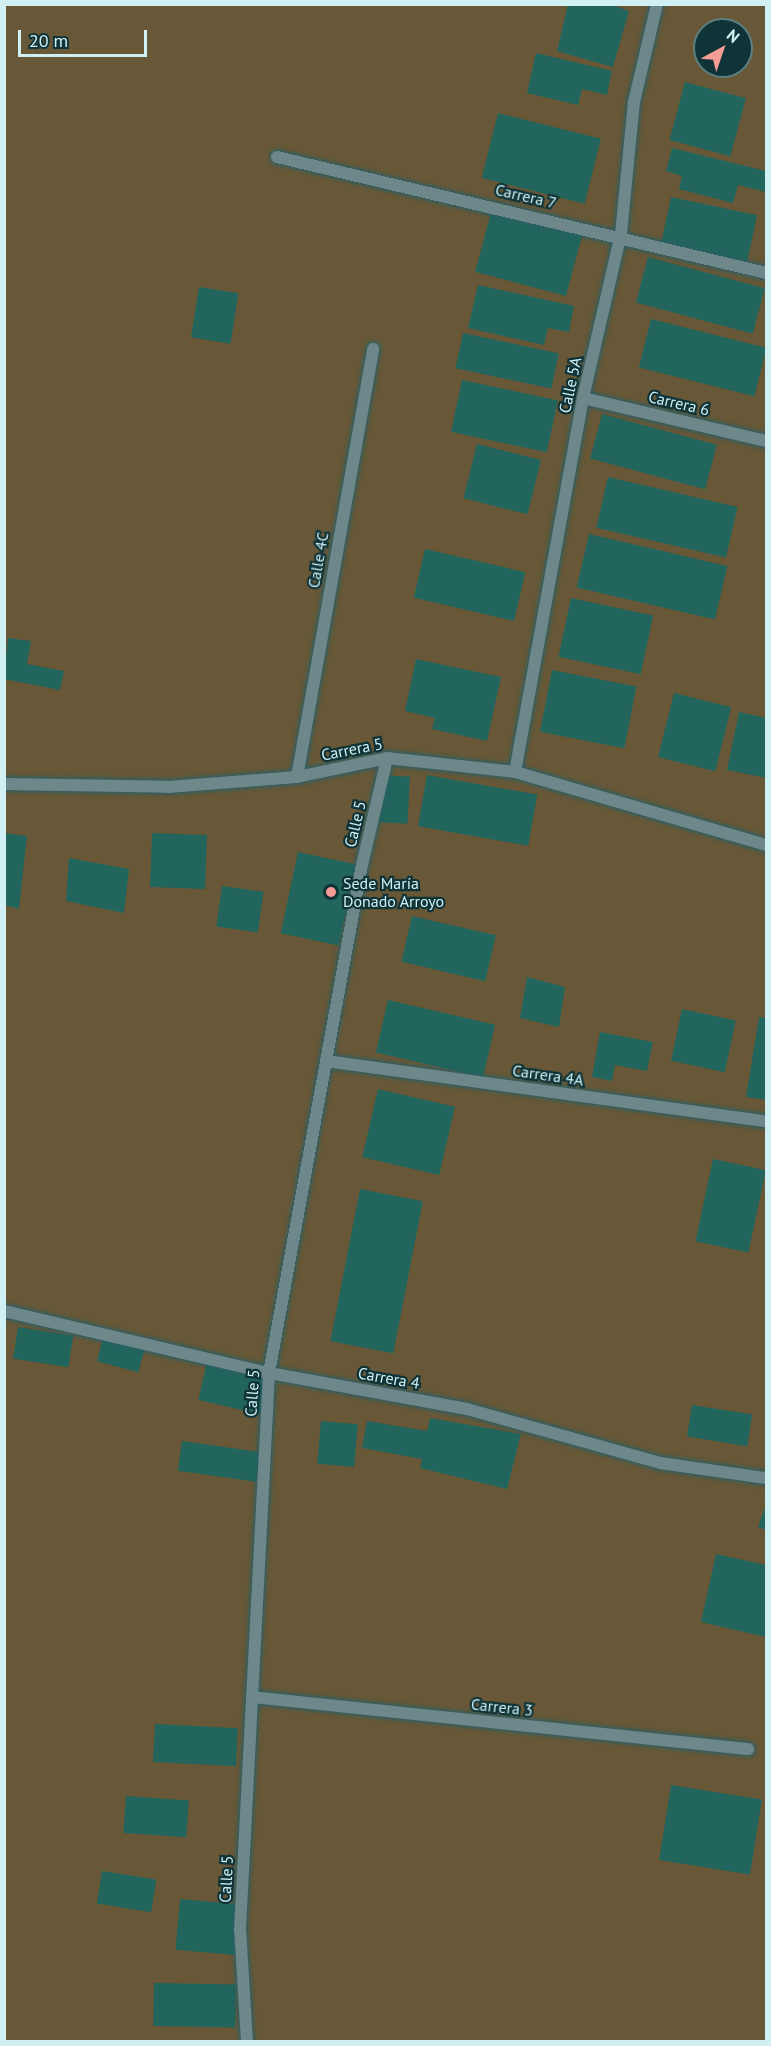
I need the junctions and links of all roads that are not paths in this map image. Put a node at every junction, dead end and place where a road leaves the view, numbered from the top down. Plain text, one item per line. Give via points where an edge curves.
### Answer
1 (646, 4) edge
2 (657, 4) edge
3 (653, 20) junction
4 (277, 157) dead end
5 (621, 234) junction
6 (766, 273) edge
7 (373, 349) dead end
8 (583, 398) junction
9 (766, 441) edge
10 (387, 758) junction
11 (515, 771) junction
12 (297, 777) junction
13 (4, 784) edge
14 (766, 845) edge
15 (326, 1061) junction
16 (766, 1121) edge
17 (4, 1311) edge
18 (269, 1374) junction
19 (766, 1478) edge
20 (252, 1697) junction
21 (748, 1749) dead end
22 (247, 2042) edge

1 - 3 street
2 - 3 street, Calle 5A
3 - 5 street, Calle 5A via 634,102
4 - 5 street, Carrera 7
5 - 6 street, Carrera 7
5 - 8 street, Calle 5A
7 - 12 street, Calle 4C
8 - 9 street, Carrera 6
8 - 11 street, Calle 5A
10 - 11 street, Carrera 5
10 - 12 street, Carrera 5
10 - 15 street, Calle 5
11 - 14 street, Carrera 5
12 - 13 street, Carrera 5 via 168,787
15 - 16 street, Carrera 4A
15 - 18 street, Calle 5
17 - 18 street, Carrera 4
18 - 19 street, Carrera 4 via 467,1409 660,1463
18 - 20 street, Calle 5
20 - 21 street, Carrera 3
20 - 22 street, Calle 5 via 240,1929

